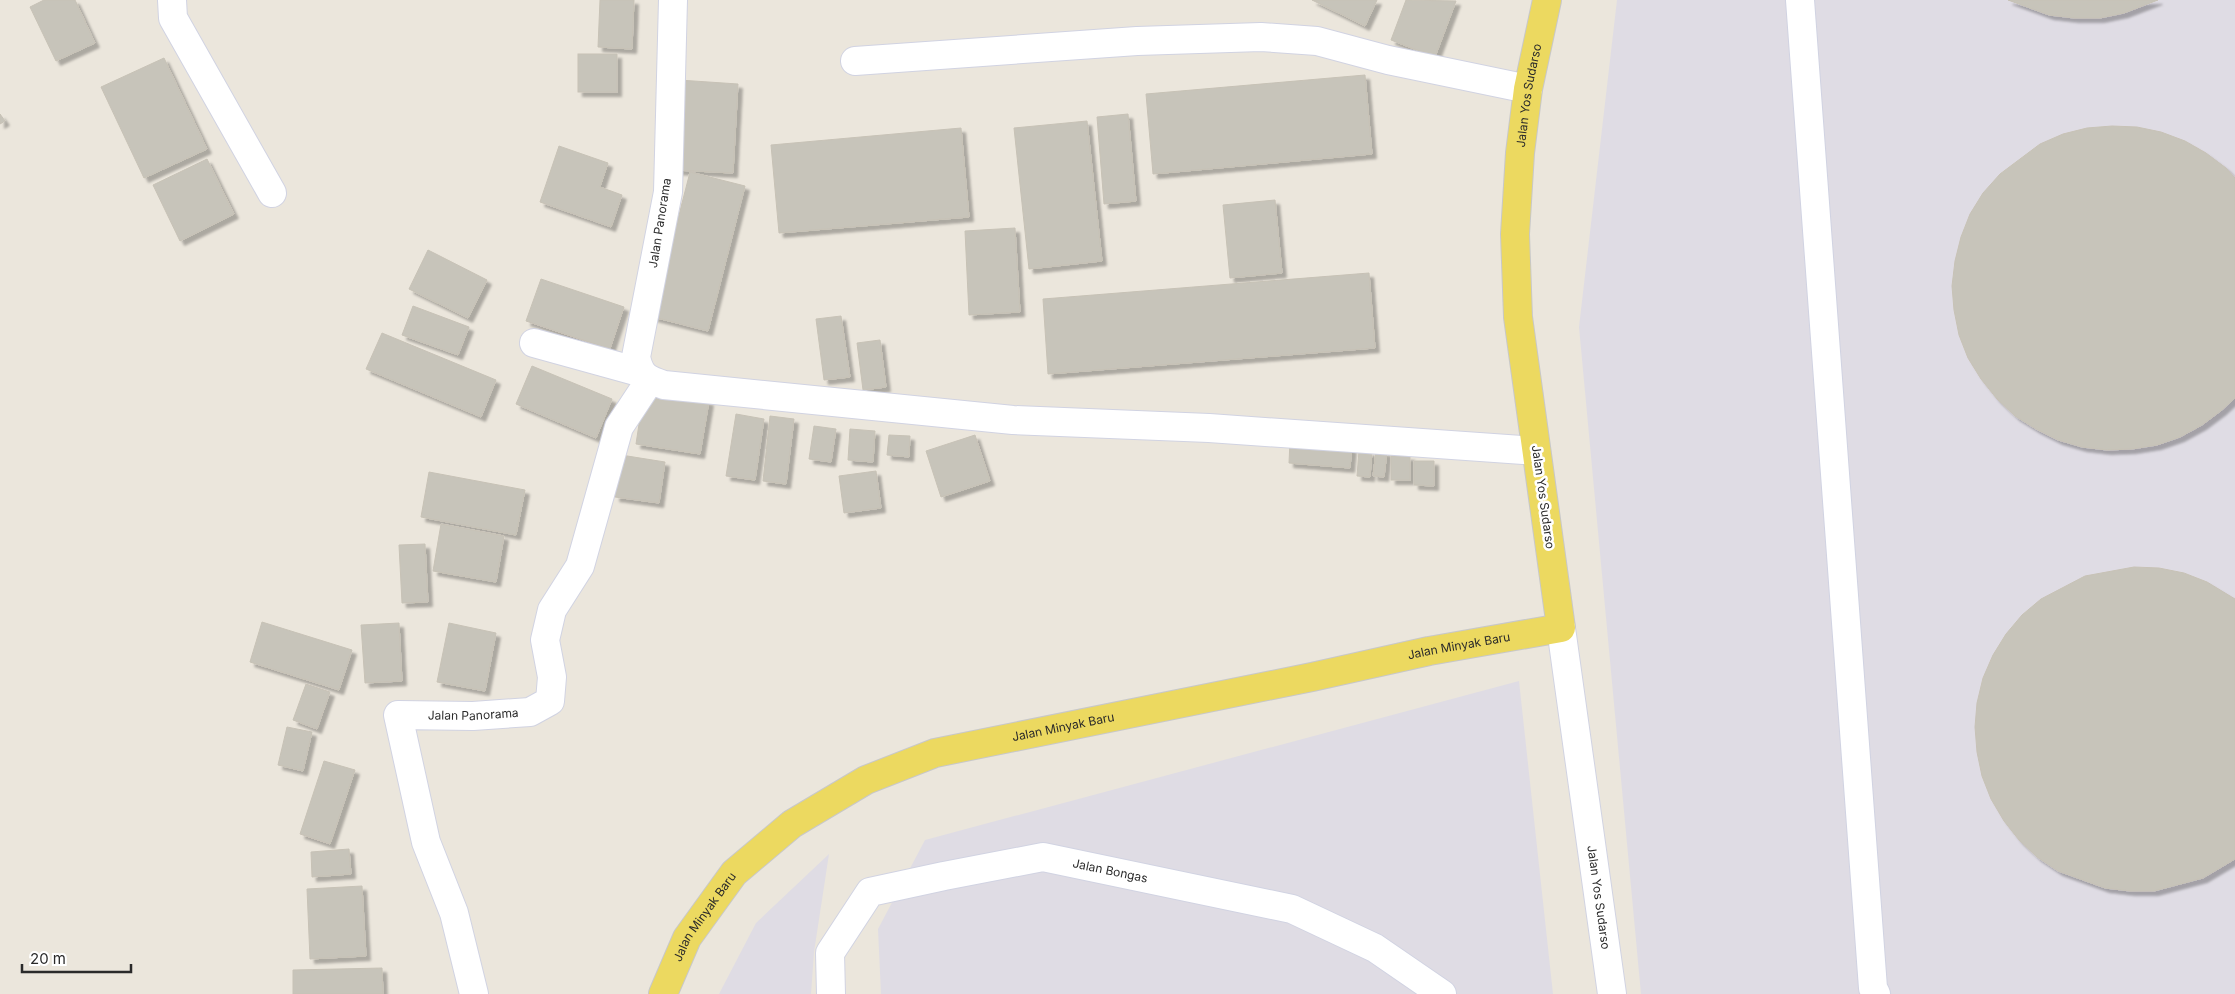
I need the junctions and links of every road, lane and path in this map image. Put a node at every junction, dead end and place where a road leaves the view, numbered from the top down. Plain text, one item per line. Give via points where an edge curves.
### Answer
1 (172, 0) edge
2 (673, 0) edge
3 (1547, 0) edge
4 (1800, 0) edge
5 (855, 61) dead end
6 (1528, 89) junction
7 (272, 193) dead end
8 (534, 343) dead end
9 (644, 376) junction
10 (1536, 451) junction
11 (1561, 628) junction
12 (474, 994) edge
13 (663, 994) edge
14 (831, 994) edge
15 (1442, 994) edge
16 (1612, 994) edge
17 (1876, 994) edge

1 - 7 street via 173,18
2 - 9 street, Jalan Panorama via 668,192 636,357
3 - 6 main road, Jalan Yos Sudarso
4 - 17 street via 1873,988
5 - 6 street via 1137,41 1261,37 1317,41 1388,60
6 - 10 main road, Jalan Yos Sudarso via 1514,234 1518,317
8 - 9 street
9 - 10 street via 664,385 1013,420 1209,428
9 - 12 street, Jalan Panorama via 619,427 580,566 552,610 545,640 552,677 550,701 530,712 474,716 398,715 426,842 454,913
10 - 11 main road, Jalan Yos Sudarso
11 - 13 main road, Jalan Minyak Baru via 1429,651 935,753 866,780 792,824 734,873 687,938
11 - 16 street, Jalan Yos Sudarso
14 - 15 street, Jalan Bongas via 830,953 870,892 1043,857 1292,909 1375,948

